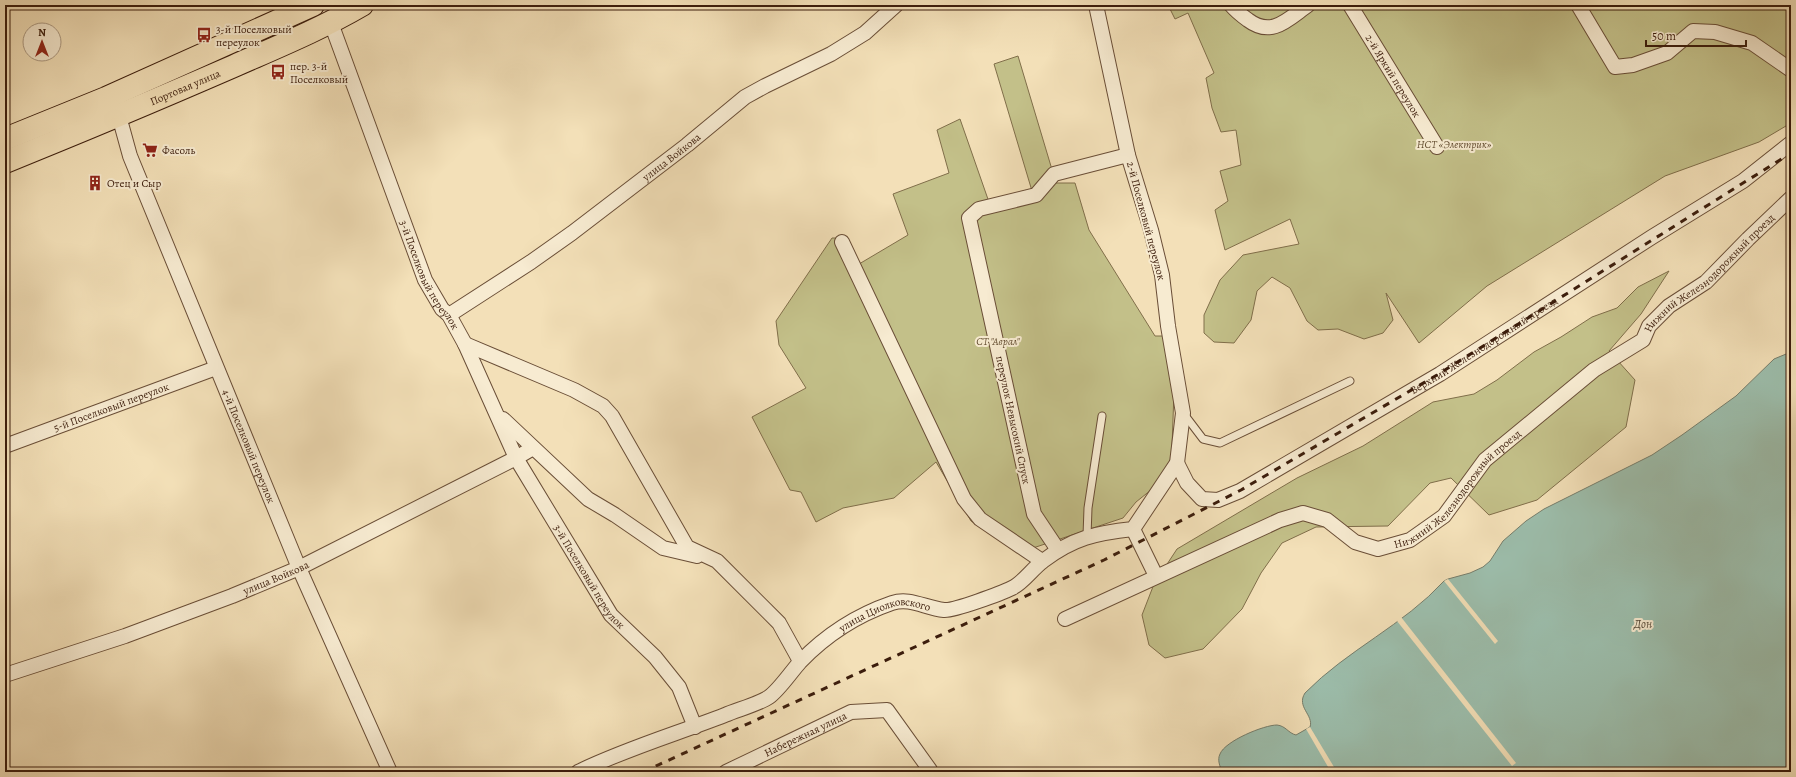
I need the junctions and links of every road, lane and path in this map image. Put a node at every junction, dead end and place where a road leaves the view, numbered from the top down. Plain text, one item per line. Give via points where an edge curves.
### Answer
1 (313, 5) edge
2 (362, 5) edge
3 (896, 5) edge
4 (1096, 5) edge
5 (1232, 5) edge
6 (1308, 5) edge
7 (1350, 5) edge
8 (1578, 5) edge
9 (331, 23) junction
10 (1791, 70) edge
11 (119, 116) junction
12 (5, 139) edge
13 (1791, 144) edge
14 (1437, 147) dead end
15 (1128, 155) junction
16 (5, 162) edge
17 (1791, 198) edge
18 (842, 242) dead end
19 (449, 315) junction
20 (465, 344) junction
21 (216, 368) junction
22 (1350, 381) dead end
23 (1183, 413) junction
24 (498, 414) junction
25 (1102, 416) dead end
26 (5, 446) edge
27 (533, 448) junction
28 (516, 458) junction
29 (1177, 463) junction
30 (1133, 529) junction
31 (1087, 536) junction
32 (1058, 550) junction
33 (716, 561) junction
34 (1042, 561) junction
35 (299, 568) junction
36 (1156, 576) junction
37 (1065, 619) dead end
38 (800, 662) junction
39 (5, 675) edge
40 (695, 727) junction
41 (930, 770) dead end
42 (390, 772) edge
43 (578, 772) edge
44 (726, 772) edge

1 - 12 main road, Портовая улица via 106,98
2 - 9 main road, Портовая улица
3 - 19 street, улица Войкова via 865,33 831,54 745,97 572,233
4 - 15 street, 2-й Поселковый переулок
5 - 6 street via 1256,26 1270,29
7 - 14 street, 2-й Яркий переулок
8 - 10 street via 1616,67 1633,65 1667,53 1693,31 1715,32 1752,43
9 - 11 main road, Портовая улица
9 - 19 street, 3-й Поселковый переулок via 425,280 442,309
11 - 16 main road, Портовая улица
11 - 21 street, 4-й Поселковый переулок via 130,156
13 - 29 street, Верхний Железнодорожный проезд via 1743,181 1440,374 1240,491 1218,500 1202,499 1187,483
15 - 23 street, 2-й Поселковый переулок via 1162,275
15 - 32 street, переулок Невысокий Спуск via 1054,174 1036,195 979,208 969,218 1034,514
17 - 36 street, Нижний Железнодорожный проезд via 1706,282 1669,306 1648,326 1643,340 1594,370 1485,460 1444,516 1410,540 1378,549 1355,542 1327,520 1303,513 1280,520
18 - 34 street via 964,499 980,519
19 - 20 street, 3-й Поселковый переулок
20 - 24 street, 3-й Поселковый переулок
20 - 33 street via 574,390 603,406 612,416 687,547
21 - 26 street, 5-й Поселковый переулок
21 - 35 street, 4-й Поселковый переулок
22 - 23 lane via 1220,443 1203,439
23 - 29 street, 2-й Поселковый переулок
24 - 27 street, 3-й Поселковый переулок
24 - 28 street, 3-й Поселковый переулок
25 - 31 lane via 1088,508
27 - 28 street, улица Войкова
27 - 33 street, 3-й Поселковый переулок via 588,499 663,548
28 - 35 street, улица Войкова
28 - 40 street, 3-й Поселковый переулок via 611,615 656,657 678,688
29 - 30 street
30 - 31 street, улица Циолковского
30 - 36 street
31 - 32 street, улица Циолковского
32 - 34 street, улица Циолковского
33 - 38 street via 779,623
34 - 38 street, улица Циолковского via 1013,587 946,610 912,601 887,605 855,619 826,638
35 - 39 street, улица Войкова via 125,636
35 - 42 street, 4-й Поселковый переулок
36 - 37 street, Нижний Железнодорожный проезд
38 - 40 street, улица Циолковского via 768,698
40 - 43 street, улица Циолковского
41 - 44 street, Набережная улица via 887,710 851,712

